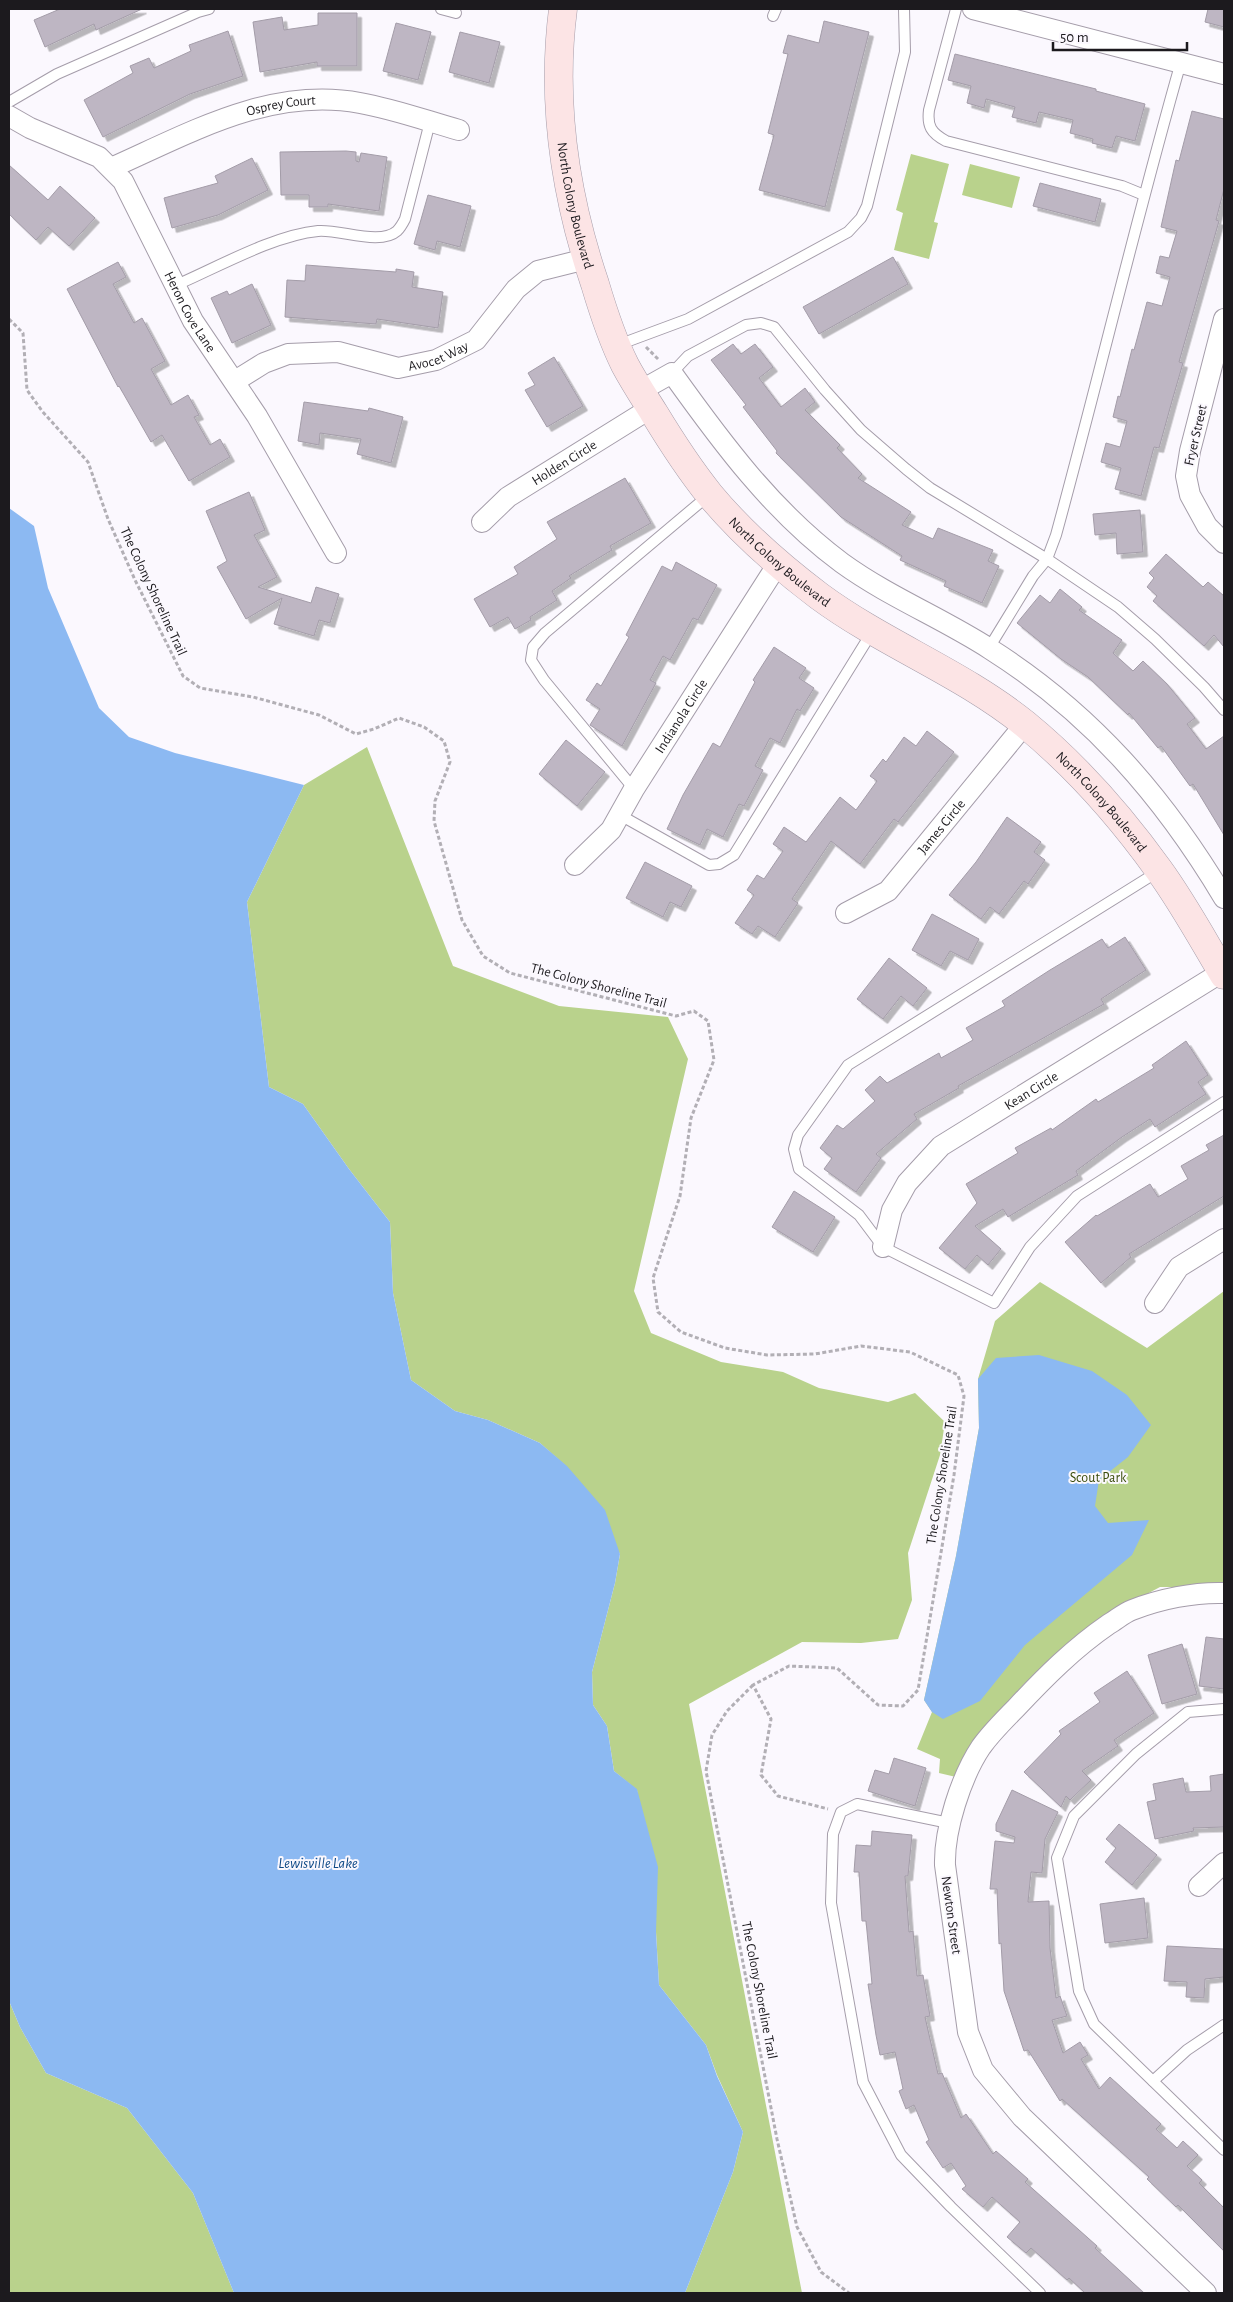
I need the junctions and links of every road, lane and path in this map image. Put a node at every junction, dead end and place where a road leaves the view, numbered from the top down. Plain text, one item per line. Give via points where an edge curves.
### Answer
1 (209, 9) edge
2 (441, 9) edge
3 (563, 9) edge
4 (904, 9) edge
5 (956, 9) edge
6 (973, 9) edge
7 (456, 13) dead end
8 (1180, 62) junction
9 (1224, 74) edge
10 (9, 102) edge
11 (9, 116) edge
12 (430, 122) junction
13 (459, 130) dead end
14 (111, 168) junction
15 (1144, 195) junction
16 (586, 259) junction
17 (174, 286) junction
18 (1224, 318) edge
19 (9, 319) edge
20 (627, 342) junction
21 (672, 373) junction
22 (235, 381) junction
23 (646, 399) junction
24 (710, 494) junction
25 (482, 522) dead end
26 (1224, 543) edge
27 (336, 553) dead end
28 (1047, 558) junction
29 (779, 562) junction
30 (872, 631) junction
31 (989, 648) junction
32 (1224, 710) edge
33 (1025, 724) junction
34 (634, 789) junction
35 (620, 815) junction
36 (575, 865) dead end
37 (1160, 871) junction
38 (1224, 898) edge
39 (846, 913) dead end
40 (1223, 974) edge
41 (1224, 1102) edge
42 (1224, 1239) edge
43 (883, 1247) junction
44 (1156, 1303) dead end
45 (1224, 1593) edge
46 (754, 1685) junction
47 (1224, 1708) edge
48 (841, 1812) junction
49 (949, 1823) junction
50 (1224, 1863) edge
51 (1199, 1886) dead end
52 (1224, 2025) edge
53 (1153, 2081) junction
54 (1224, 2150) edge
55 (849, 2293) edge
56 (1040, 2293) edge
57 (1206, 2293) edge

1 - 10 lane via 57,74
2 - 7 lane
3 - 16 main road, North Colony Boulevard via 557,78 561,139
4 - 20 lane via 904,52 866,206 860,218 848,232 688,320
5 - 15 lane via 929,110 931,130 946,141 1122,186
6 - 8 street
8 - 9 street
8 - 15 lane
11 - 14 street, Heron Cove Lane via 99,157
12 - 13 street, Osprey Court
12 - 14 street, Osprey Court via 360,103 309,100 262,105 236,113
12 - 17 lane via 405,219 398,231 379,239 317,231 262,247
14 - 17 street, Heron Cove Lane via 136,202
15 - 28 lane via 1099,380
16 - 20 main road, North Colony Boulevard
16 - 22 street, Avocet Way via 538,271 516,289 476,340 436,360 398,368 338,352 288,354 264,363
17 - 22 street, Heron Cove Lane via 193,321
18 - 26 street, Fryer Street via 1186,476 1190,495 1207,526
19 - 46 path, The Colony Shoreline Trail via 23,333 27,390 88,462 131,571 183,676 200,688 254,697 319,715 356,734 374,730 399,718 424,727 444,741 450,762 435,801 434,822 462,920 483,956 510,973 676,1016 694,1011 708,1021 714,1060 691,1118 680,1196 653,1278 658,1312 681,1332 725,1348 767,1355 815,1354 861,1346 910,1352 958,1375 964,1396 954,1475 918,1690 903,1706 878,1706 837,1668 827,1667 789,1666
20 - 21 path
20 - 23 main road, North Colony Boulevard
21 - 23 street, Holden Circle
21 - 28 lane via 688,356 746,325 762,323 774,327 861,430 906,469 966,511
21 - 31 street via 740,466 799,527 883,591
22 - 27 street, Heron Cove Lane
23 - 24 main road, North Colony Boulevard
23 - 25 street, Holden Circle via 508,497
24 - 29 main road, North Colony Boulevard
24 - 34 lane via 544,633 533,646 531,660 544,680
28 - 31 lane via 1032,576
28 - 32 lane via 1118,607 1155,638
29 - 30 main road, North Colony Boulevard via 818,596
29 - 34 street, Indianola Circle
30 - 33 main road, North Colony Boulevard via 975,688
30 - 35 lane via 734,855 719,864 709,864
31 - 38 street via 1056,696 1123,759 1182,832
33 - 37 main road, North Colony Boulevard via 1105,802
33 - 39 street, James Circle via 888,891
34 - 35 street, Indianola Circle
35 - 36 street, Indianola Circle via 611,830
37 - 40 main road, North Colony Boulevard
37 - 43 lane via 848,1065 798,1134 794,1149 800,1169 859,1215
40 - 43 street, Kean Circle via 941,1146 907,1183 892,1210
41 - 43 lane via 1077,1196 1030,1247 994,1303
42 - 44 street via 1179,1267
45 - 49 street, Newton Street via 1206,1592 1177,1597 1130,1611 1086,1640 1028,1694 980,1748
46 - 48 path via 770,1720 761,1775 778,1796
46 - 55 path, The Colony Shoreline Trail via 726,1711 712,1735 706,1771 797,2227 821,2272
47 - 53 lane via 1188,1712 1136,1754 1074,1816 1057,1858 1079,1991 1094,2024
48 - 49 lane via 857,1804
48 - 56 lane via 834,1834 831,1903 863,2082 901,2155
49 - 57 street, Newton Street via 944,1845 945,1866 968,2032 983,2070 1022,2118
50 - 51 street
52 - 53 lane via 1187,2050
53 - 54 lane

